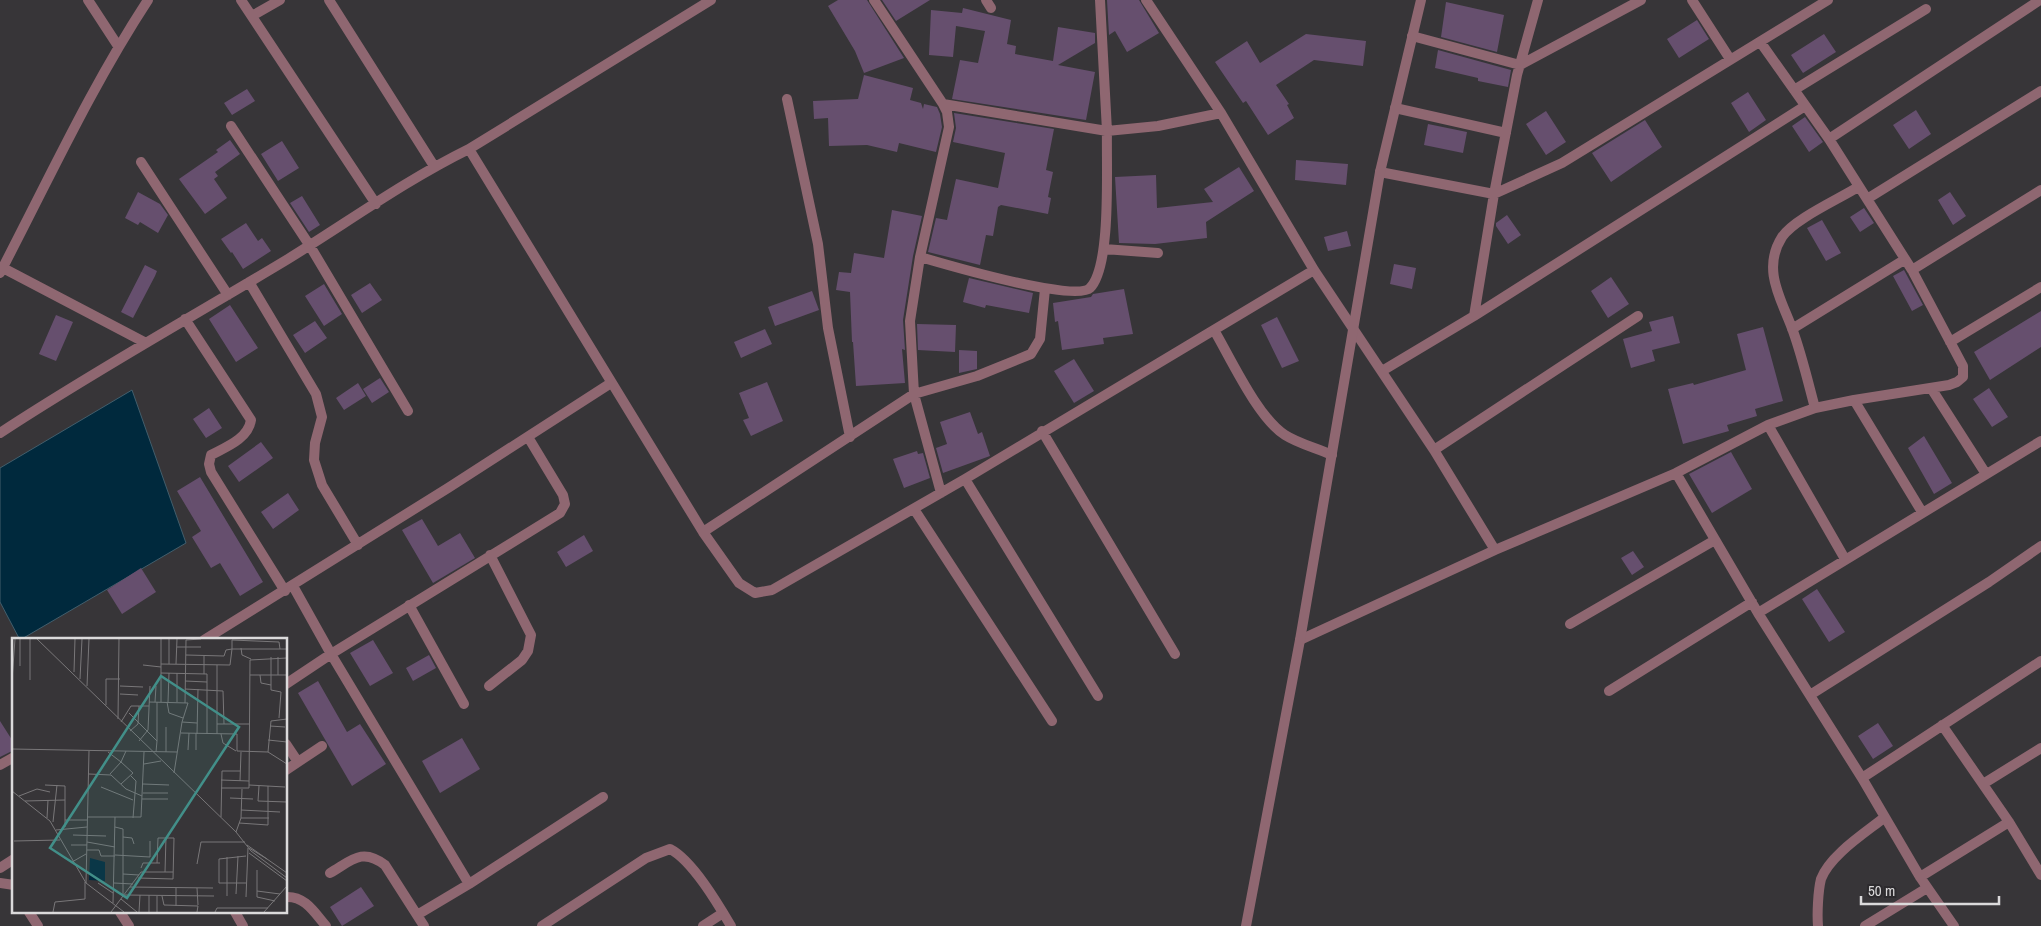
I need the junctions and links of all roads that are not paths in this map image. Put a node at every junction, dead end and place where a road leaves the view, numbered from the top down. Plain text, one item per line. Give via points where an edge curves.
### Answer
1 (88, 0) edge
2 (148, 0) edge
3 (241, 0) edge
4 (280, 0) edge
5 (329, 0) edge
6 (711, 0) edge
7 (874, 0) edge
8 (1100, 0) edge
9 (1146, 0) edge
10 (1421, 0) edge
11 (1537, 0) edge
12 (1692, 0) edge
13 (1828, 0) edge
14 (2040, 0) edge
15 (1635, 2) edge
16 (1926, 9) dead end
17 (252, 16) junction
18 (1412, 36) junction
19 (1760, 43) junction
20 (118, 46) junction
21 (1730, 59) junction
22 (1520, 66) junction
23 (1794, 90) junction
24 (2041, 91) edge
25 (787, 99) dead end
26 (943, 104) junction
27 (1805, 106) junction
28 (1395, 108) junction
29 (1221, 113) junction
30 (231, 126) dead end
31 (1107, 131) junction
32 (1506, 133) junction
33 (1829, 139) junction
34 (469, 149) junction
35 (141, 162) dead end
36 (434, 166) junction
37 (1380, 172) junction
38 (1858, 187) junction
39 (2041, 190) edge
40 (1494, 194) junction
41 (1867, 200) junction
42 (376, 204) junction
43 (310, 246) junction
44 (1104, 249) junction
45 (1158, 253) dead end
46 (920, 257) junction
47 (1904, 260) junction
48 (1314, 270) junction
49 (1912, 270) junction
50 (1, 271) edge
51 (249, 282) junction
52 (2041, 287) edge
53 (1046, 290) junction
54 (228, 295) junction
55 (1474, 316) junction
56 (1638, 316) dead end
57 (185, 319) junction
58 (1792, 329) junction
59 (1214, 330) junction
60 (1353, 331) junction
61 (1950, 342) junction
62 (146, 344) junction
63 (1382, 370) junction
64 (611, 383) junction
65 (1931, 388) junction
66 (914, 394) junction
67 (1854, 400) junction
68 (1815, 408) junction
69 (408, 411) dead end
70 (1768, 425) junction
71 (1042, 431) junction
72 (0, 432) edge
73 (528, 437) junction
74 (850, 437) junction
75 (2041, 441) edge
76 (1434, 450) junction
77 (1332, 454) junction
78 (1676, 473) junction
79 (1986, 474) junction
80 (964, 479) junction
81 (940, 493) junction
82 (914, 509) junction
83 (1922, 512) junction
84 (703, 532) junction
85 (1715, 540) junction
86 (358, 545) junction
87 (2041, 546) edge
88 (1495, 550) junction
89 (490, 555) junction
90 (1845, 559) junction
91 (289, 588) junction
92 (1752, 602) junction
93 (409, 605) junction
94 (1758, 613) junction
95 (1570, 624) dead end
96 (218, 636) edge
97 (1300, 640) junction
98 (331, 654) junction
99 (1174, 654) dead end
100 (2041, 661) edge
101 (288, 683) edge
102 (489, 686) dead end
103 (1609, 691) dead end
104 (1810, 695) junction
105 (1098, 696) dead end
106 (464, 704) dead end
107 (1052, 721) dead end
108 (1942, 725) junction
109 (322, 746) dead end
110 (288, 747) edge
111 (2041, 748) edge
112 (12, 758) edge
113 (298, 762) junction
114 (0, 765) edge
115 (288, 769) edge
116 (1862, 778) junction
117 (1983, 784) junction
118 (603, 797) dead end
119 (1885, 817) junction
120 (2008, 822) junction
121 (12, 860) edge
122 (0, 868) edge
123 (330, 873) dead end
124 (2041, 875) edge
125 (1920, 877) junction
126 (469, 884) junction
127 (1927, 888) junction
128 (288, 897) edge
129 (723, 913) junction
130 (30, 914) edge
131 (121, 914) edge
132 (236, 914) edge
133 (417, 915) junction
134 (38, 926) edge
135 (129, 926) edge
136 (243, 926) edge
137 (326, 926) edge
138 (424, 926) edge
139 (542, 926) edge
140 (704, 926) edge
141 (731, 926) edge
142 (1246, 926) edge
143 (1818, 926) edge
144 (1865, 926) edge
145 (1954, 926) edge

1 - 20 street
2 - 20 street
3 - 17 street
4 - 17 street
5 - 36 street
6 - 34 street
7 - 26 street
8 - 31 street
9 - 29 street
10 - 18 street
11 - 22 street
12 - 21 street
13 - 19 street
14 - 33 street
15 - 22 street
16 - 23 street
17 - 42 street
18 - 22 street
18 - 28 street
19 - 21 street
19 - 23 street
20 - 50 street
21 - 40 street via 1562,162
22 - 32 street
23 - 27 street
24 - 41 street
25 - 74 street via 818,244 828,328
26 - 31 street
26 - 46 street via 949,127
27 - 33 street
27 - 55 street
28 - 32 street
28 - 37 street
29 - 31 street via 1158,126
29 - 48 street
30 - 43 street
31 - 44 street
32 - 40 street
33 - 38 street
34 - 36 street
34 - 64 street
35 - 54 street
36 - 42 street
37 - 40 street
37 - 60 street
38 - 41 street
38 - 58 street via 1796,224 1780,243 1772,264 1773,277
39 - 49 street
40 - 55 street
41 - 47 street
42 - 43 street
43 - 51 street
43 - 69 street
44 - 45 street
44 - 53 street via 1090,288 1084,292
46 - 53 street
46 - 66 street via 910,321
47 - 49 street
47 - 58 street
48 - 59 street
48 - 60 street
49 - 61 street
50 - 62 street
51 - 54 street
51 - 86 street via 316,394 322,417 314,460 322,485
52 - 61 street
53 - 66 street via 1040,339 1031,354 977,376
54 - 57 street
55 - 63 street
56 - 76 street
57 - 62 street
57 - 91 street via 251,420 250,428 242,438 211,456 211,472
58 - 68 street
59 - 71 street
59 - 77 street via 1261,411 1274,427 1286,436
60 - 63 street
60 - 77 street
61 - 65 street via 1963,366 1962,377 1957,382
62 - 72 street
63 - 76 street
64 - 73 street
64 - 84 street
65 - 67 street
65 - 79 street
66 - 74 street
66 - 81 street
67 - 68 street
67 - 83 street
68 - 70 street
70 - 78 street
70 - 90 street
71 - 80 street
71 - 99 street
73 - 86 street
73 - 89 street via 566,504 560,513
74 - 84 street
75 - 79 street
76 - 88 street
77 - 97 street
78 - 85 street
78 - 88 street
79 - 83 street
80 - 81 street
80 - 105 street
81 - 82 street
82 - 84 street via 772,590 755,593 739,583
82 - 107 street
83 - 90 street
85 - 92 street
85 - 95 street
86 - 91 street
87 - 104 street
88 - 97 street
89 - 93 street
89 - 102 street via 531,635 528,651 522,660
90 - 94 street
91 - 96 street
91 - 98 street
92 - 94 street
92 - 103 street
93 - 98 street
93 - 106 street
94 - 104 street
97 - 142 street
98 - 101 street
98 - 126 street
100 - 108 street
104 - 116 street
108 - 116 street
108 - 117 street
109 - 113 street
110 - 113 street
111 - 117 street
112 - 114 street
113 - 115 street
116 - 119 street
117 - 120 street
118 - 126 street
119 - 125 street
119 - 143 street via 1845,849 1821,879
120 - 124 street
120 - 125 street
121 - 122 street
123 - 133 street via 359,857 376,858 385,865
125 - 127 street
126 - 133 street
127 - 144 street
127 - 145 street
128 - 137 street via 296,896 308,904
129 - 139 street via 690,866 670,850 646,858
129 - 140 street
129 - 141 street
130 - 134 street
131 - 135 street
132 - 136 street
133 - 138 street

